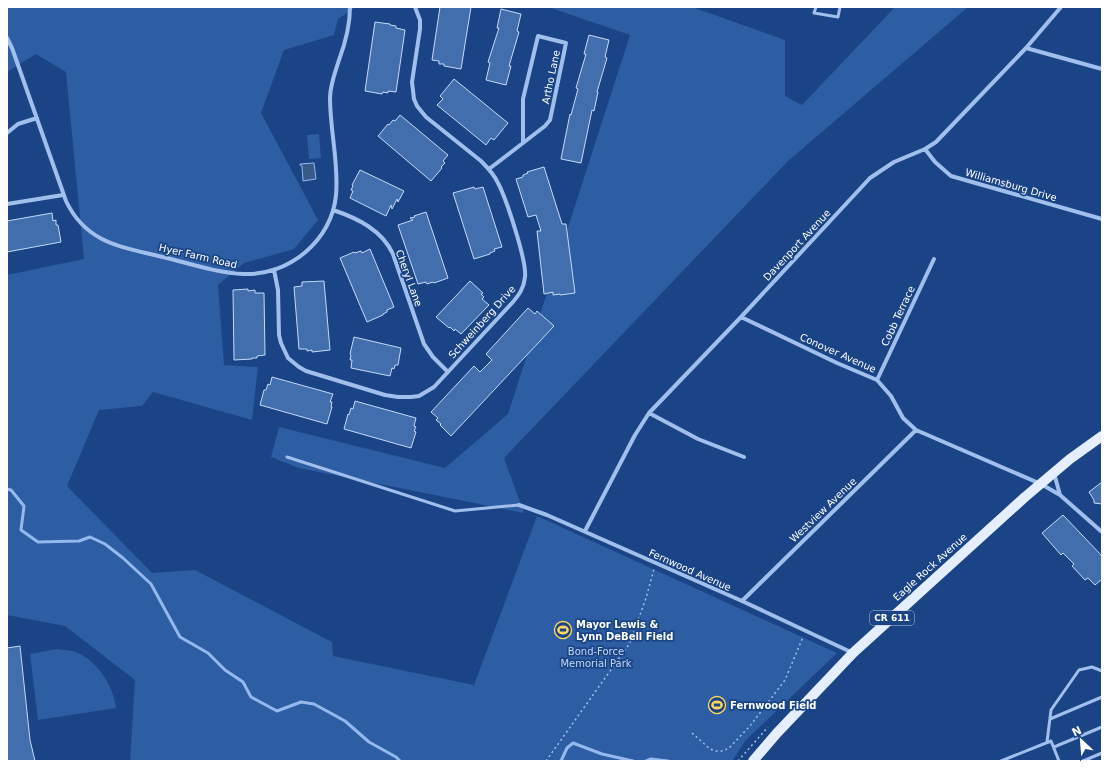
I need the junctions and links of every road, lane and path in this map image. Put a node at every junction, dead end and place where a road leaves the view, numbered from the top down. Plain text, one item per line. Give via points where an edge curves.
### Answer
1 (350, 7) edge
2 (415, 7) edge
3 (816, 7) edge
4 (840, 7) edge
5 (1061, 7) edge
6 (7, 38) edge
7 (1026, 48) junction
8 (1102, 69) edge
9 (37, 118) junction
10 (7, 133) edge
11 (523, 143) junction
12 (925, 149) junction
13 (489, 169) junction
14 (63, 195) junction
15 (7, 204) edge
16 (333, 210) junction
17 (1102, 219) edge
18 (934, 259) dead end
19 (274, 270) junction
20 (742, 316) junction
21 (448, 372) junction
22 (877, 380) junction
23 (649, 413) junction
24 (916, 430) junction
25 (1102, 436) edge
26 (744, 456) dead end
27 (287, 457) dead end
28 (1054, 473) junction
29 (1041, 484) junction
30 (1060, 495) junction
31 (519, 505) joint
32 (585, 531) junction
33 (1102, 532) edge
34 (655, 566) dead end
35 (742, 601) junction
36 (805, 634) dead end
37 (853, 653) junction
38 (1102, 671) edge
39 (1102, 697) edge
40 (1050, 719) junction
41 (773, 722) dead end
42 (1102, 726) edge
43 (692, 733) dead end
44 (1047, 742) junction
45 (1054, 747) junction
46 (1102, 754) edge
47 (546, 761) edge
48 (738, 761) edge
49 (753, 761) edge
50 (1001, 761) edge
51 (1059, 761) edge
52 (1083, 761) edge

1 - 16 street, Hyer Farm Road via 343,48 330,97 336,185
2 - 13 street, Schweinberg Drive via 420,20 412,82 417,106 426,117
3 - 4 lane via 814,13 838,17
5 - 7 street, Davenport Avenue
6 - 9 street, Hyer Farm Road
7 - 8 street
7 - 12 street, Davenport Avenue via 945,134
9 - 10 street via 18,124
9 - 14 street, Hyer Farm Road
11 - 11 street, Artho Lane via 523,98 538,36 566,43 550,120
11 - 13 street, Artho Lane
12 - 17 street, Williamsburg Drive via 935,162 952,176
12 - 20 street, Davenport Avenue via 894,162 870,178
13 - 21 street, Schweinberg Drive via 506,200 526,275 522,290 515,300
14 - 15 street
14 - 19 street, Hyer Farm Road via 73,214 84,226 98,238 113,244 228,272 255,274
16 - 19 street, Hyer Farm Road via 324,230 312,246 293,262
16 - 21 street, Cheryl Lane via 356,218 385,241 393,254 424,344
18 - 22 street, Cobb Terrace
19 - 21 street, Schweinberg Drive via 278,290 281,343 288,358 299,367 385,395 405,398 426,393
20 - 22 street, Conover Avenue
20 - 23 street, Davenport Avenue
22 - 24 street, Conover Avenue via 891,396 903,418
23 - 26 street via 698,439
23 - 32 street, Davenport Avenue
24 - 29 street, Conover Avenue
24 - 35 street, Westview Avenue
25 - 28 main road, Eagle Rock Avenue / CR 611
27 - 31 lane via 455,511
28 - 29 main road, Eagle Rock Avenue / CR 611
28 - 30 street
29 - 30 street, Conover Avenue
29 - 37 main road, Eagle Rock Avenue / CR 611
30 - 33 street, Conover Avenue
31 - 32 street, Fernwood Avenue
32 - 35 street, Fernwood Avenue
34 - 47 path via 630,643
35 - 37 street, Fernwood Avenue
36 - 43 path via 785,680 750,726 729,748 723,751 710,749
37 - 49 main road, Eagle Rock Avenue / CR 611
38 - 40 lane via 1092,667 1080,670 1051,710
39 - 40 lane
40 - 44 lane
41 - 48 path
42 - 45 lane
44 - 45 lane via 1051,741
44 - 50 lane
45 - 51 lane
46 - 52 lane

